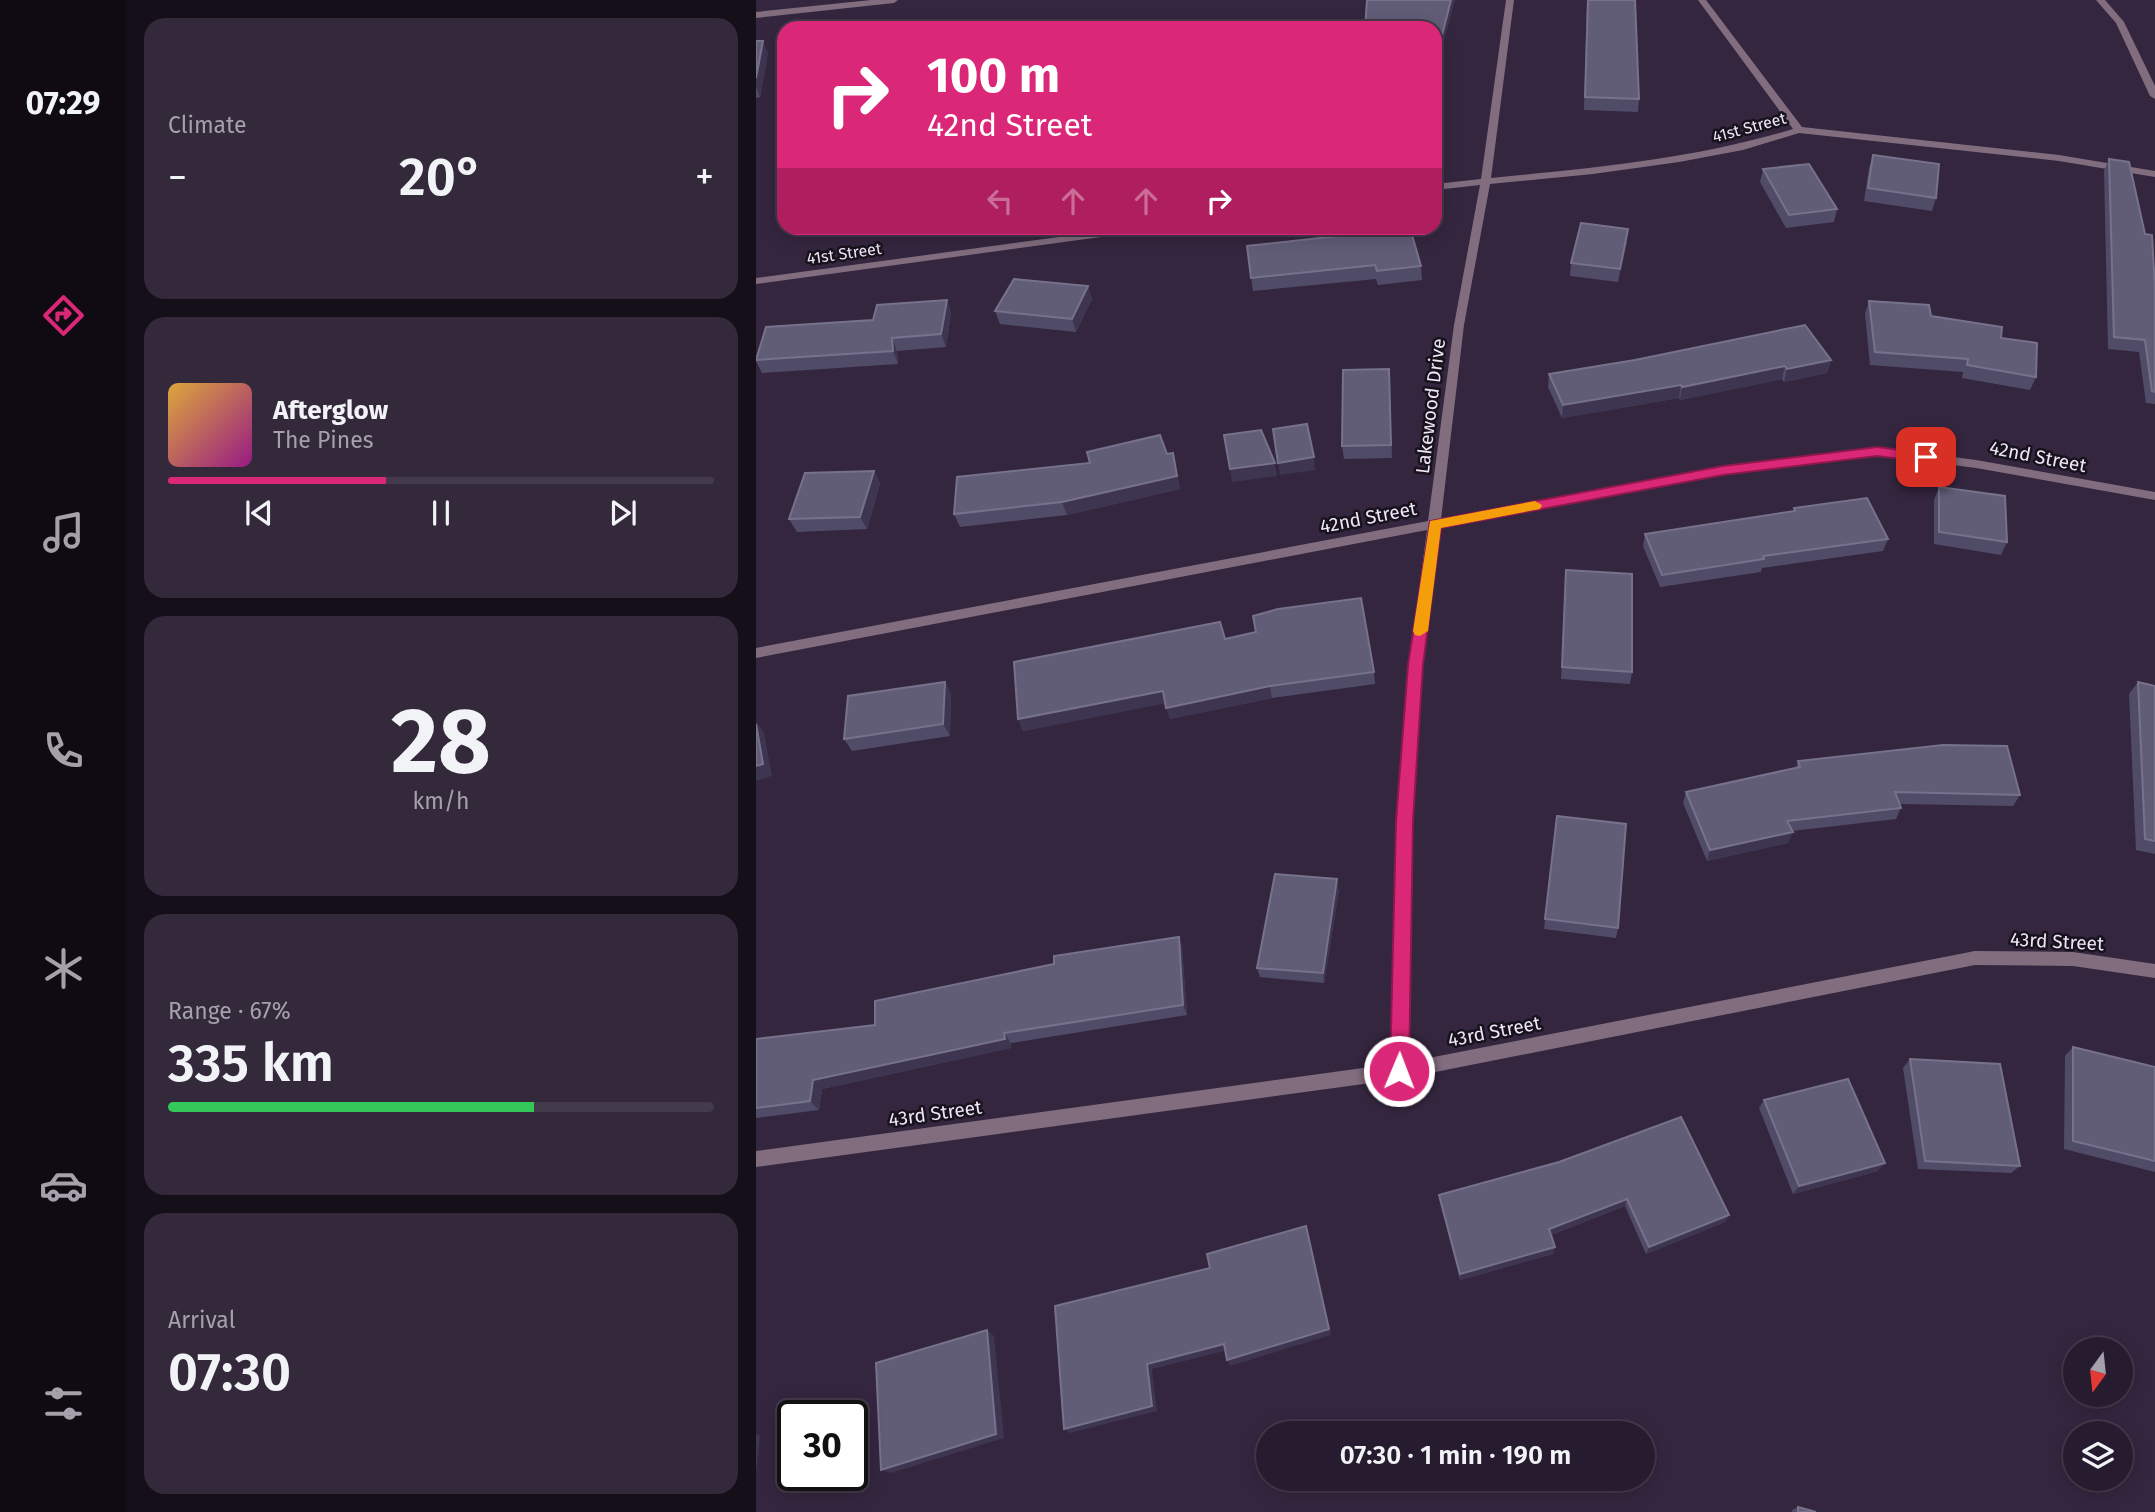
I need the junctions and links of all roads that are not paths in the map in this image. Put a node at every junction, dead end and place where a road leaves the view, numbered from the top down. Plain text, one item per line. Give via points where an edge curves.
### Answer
1 (894, 0) edge
2 (1510, 0) edge
3 (1702, 0) edge
4 (2099, 0) edge
5 (756, 15) edge
6 (2155, 96) edge
7 (1799, 130) junction
8 (2155, 174) edge
9 (1486, 180) junction
10 (1442, 186) edge
11 (1094, 235) edge
12 (756, 281) edge
13 (2155, 496) edge
14 (1435, 524) junction
15 (756, 653) edge
16 (2155, 971) edge
17 (1399, 1071) junction
18 (756, 1159) edge

1 - 5 street
2 - 9 street, Lakewood Drive
3 - 7 street
4 - 6 street via 2120,22
7 - 8 street, 41st Street via 2059,158
7 - 9 street, 41st Street via 1679,159
9 - 10 street, 41st Street
9 - 14 street, Lakewood Drive via 1459,325
11 - 12 street, 41st Street
13 - 14 street, 42nd Street via 1877,451 1723,470
14 - 15 street, 42nd Street
14 - 17 street, Lakewood Drive via 1416,665 1404,821
16 - 17 street, 43rd Street via 2073,959 1975,958
17 - 18 street, 43rd Street

